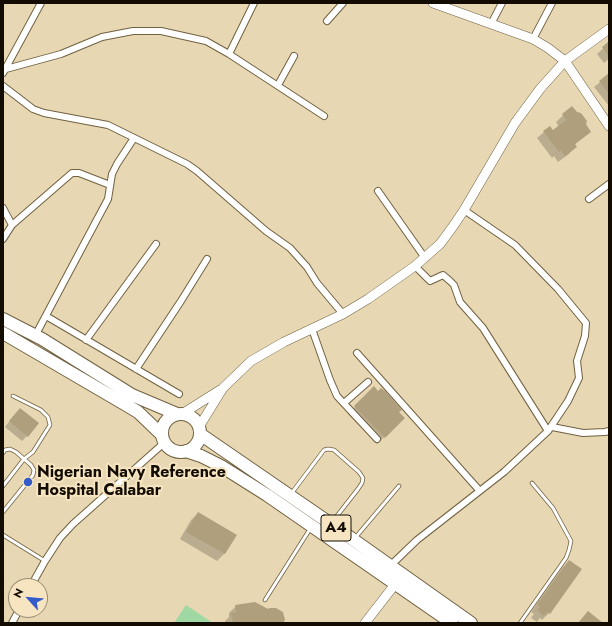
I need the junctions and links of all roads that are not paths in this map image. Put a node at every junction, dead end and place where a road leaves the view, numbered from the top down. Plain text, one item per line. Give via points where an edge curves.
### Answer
1 (41, 3) edge
2 (254, 3) edge
3 (343, 3) edge
4 (433, 3) edge
5 (502, 3) edge
6 (552, 3) edge
7 (327, 21) dead end
8 (491, 24) junction
9 (609, 30) edge
10 (533, 39) junction
11 (229, 54) junction
12 (294, 56) dead end
13 (565, 61) junction
14 (4, 71) edge
15 (278, 85) junction
16 (3, 86) edge
17 (324, 116) dead end
18 (609, 126) edge
19 (134, 138) junction
20 (609, 184) edge
21 (110, 185) junction
22 (378, 191) dead end
23 (589, 199) dead end
24 (3, 208) edge
25 (464, 210) junction
26 (12, 225) junction
27 (3, 239) edge
28 (156, 244) dead end
29 (425, 258) junction
30 (208, 259) dead end
31 (415, 266) junction
32 (343, 314) junction
33 (46, 316) junction
34 (3, 319) edge
35 (312, 329) junction
36 (3, 333) edge
37 (35, 336) junction
38 (86, 340) junction
39 (357, 353) dead end
40 (136, 369) junction
41 (368, 382) dead end
42 (223, 388) junction
43 (179, 394) dead end
44 (13, 396) dead end
45 (344, 403) junction
46 (179, 414) junction
47 (550, 429) junction
48 (199, 431) junction
49 (609, 431) edge
50 (163, 438) junction
51 (377, 439) dead end
52 (186, 451) junction
53 (3, 453) edge
54 (24, 459) junction
55 (532, 483) dead end
56 (3, 486) edge
57 (399, 486) dead end
58 (479, 490) junction
59 (290, 496) junction
60 (3, 512) edge
61 (331, 524) junction
62 (312, 526) junction
63 (3, 535) edge
64 (353, 540) junction
65 (45, 561) junction
66 (390, 566) junction
67 (35, 578) edge
68 (396, 583) junction
69 (265, 600) dead end
70 (365, 623) edge
71 (452, 623) edge
72 (471, 623) edge
73 (520, 623) edge

1 - 14 street
2 - 11 street
3 - 7 street
4 - 8 street
5 - 8 street
6 - 10 street
8 - 10 street
9 - 13 street
10 - 13 street
11 - 14 street via 206,41 161,31 133,31 102,37 61,54
11 - 15 street
12 - 15 street
13 - 18 street
13 - 25 street via 516,123
15 - 17 street
16 - 19 street via 33,109 108,125
19 - 21 street via 117,164
19 - 32 street via 197,171 256,223 290,248
20 - 23 street
21 - 26 street via 79,173 72,173
21 - 33 street via 108,199
22 - 29 street
24 - 26 street
25 - 29 street via 440,244
25 - 47 street via 515,245 558,289 586,323 586,332 577,361 578,382
26 - 27 street
28 - 38 street
29 - 31 street
30 - 40 street
31 - 32 street
31 - 47 street via 430,281 443,275 454,285 460,302 483,328
32 - 35 street
33 - 37 street
33 - 38 street
34 - 37 highway, A4
35 - 42 street via 262,354
35 - 45 street via 330,380 337,396
36 - 50 highway, A4 via 138,412
37 - 46 highway, A4 via 132,395
38 - 40 street
39 - 58 street
40 - 43 street
41 - 45 street
42 - 46 street
42 - 48 street
44 - 54 lane via 41,410 48,416 50,425 33,452
45 - 51 street
46 - 48 highway, A4 via 186,414 194,419
46 - 50 highway via 166,420 163,425
47 - 49 street via 583,433
47 - 58 street via 508,468
48 - 52 highway via 196,445
48 - 59 highway, A4
50 - 52 highway, A4 via 172,451
50 - 65 street via 73,524
52 - 62 highway, A4 via 221,466
53 - 54 lane via 10,449
54 - 56 lane
54 - 60 lane via 34,470 33,475
55 - 73 lane via 553,508 571,541 566,558
57 - 64 lane
58 - 66 street via 417,540
59 - 61 highway, A4
59 - 61 lane via 324,450 334,450 363,478 358,489
61 - 64 highway, A4
62 - 68 highway, A4
62 - 69 lane
63 - 65 lane
64 - 66 highway, A4
65 - 67 street
66 - 72 highway, A4
68 - 70 street
68 - 71 highway, A4

